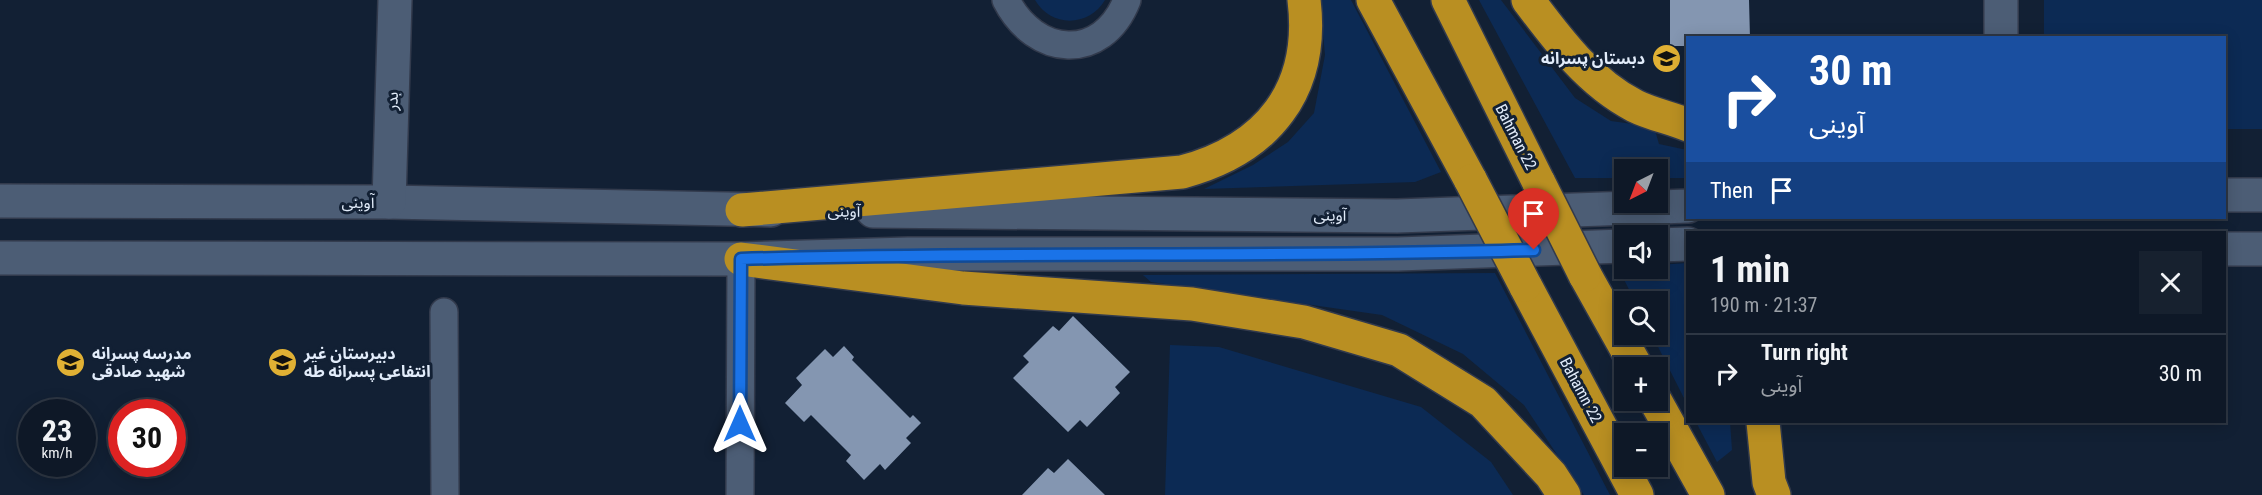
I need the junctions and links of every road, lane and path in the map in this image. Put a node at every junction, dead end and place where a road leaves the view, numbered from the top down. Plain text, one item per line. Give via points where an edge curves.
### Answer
1 (394, 0) edge
2 (1006, 0) edge
3 (1126, 0) edge
4 (1304, 0) edge
5 (1373, 0) edge
6 (1448, 0) edge
7 (1528, 0) edge
8 (2001, 0) edge
9 (2001, 36) edge
10 (1686, 124) edge
11 (2226, 195) edge
12 (2262, 195) edge
13 (0, 201) edge
14 (389, 202) junction
15 (1686, 206) edge
16 (742, 210) junction
17 (1686, 244) edge
18 (1668, 245) edge
19 (1614, 246) edge
20 (2226, 249) edge
21 (2262, 249) edge
22 (0, 258) edge
23 (741, 259) junction
24 (444, 312) dead end
25 (1631, 357) edge
26 (1661, 411) edge
27 (1763, 423) edge
28 (445, 495) edge
29 (740, 495) edge
30 (1564, 495) edge
31 (1637, 495) edge
32 (1708, 495) edge
33 (1774, 495) edge

1 - 14 main road, بدر
2 - 3 street via 1029,33 1048,42 1069,45 1089,41 1107,30 1121,15
4 - 16 highway via 1308,28 1300,72 1280,111 1249,144 1210,165 1182,172
5 - 31 highway, Bahamn 22, bridge
6 - 25 highway, Bahman 22, bridge
7 - 10 highway via 1590,75 1635,106
8 - 9 main road
11 - 12 main road
13 - 14 main road, آوینی
14 - 16 main road, آوینی
15 - 16 main road, آوینی via 1397,216
17 - 18 main road
19 - 23 main road via 1398,254 908,254
20 - 21 main road
22 - 23 main road
23 - 29 street
23 - 30 highway via 963,288 1192,304 1304,322 1399,350 1484,402 1551,475
24 - 28 street
26 - 32 highway
27 - 33 highway

